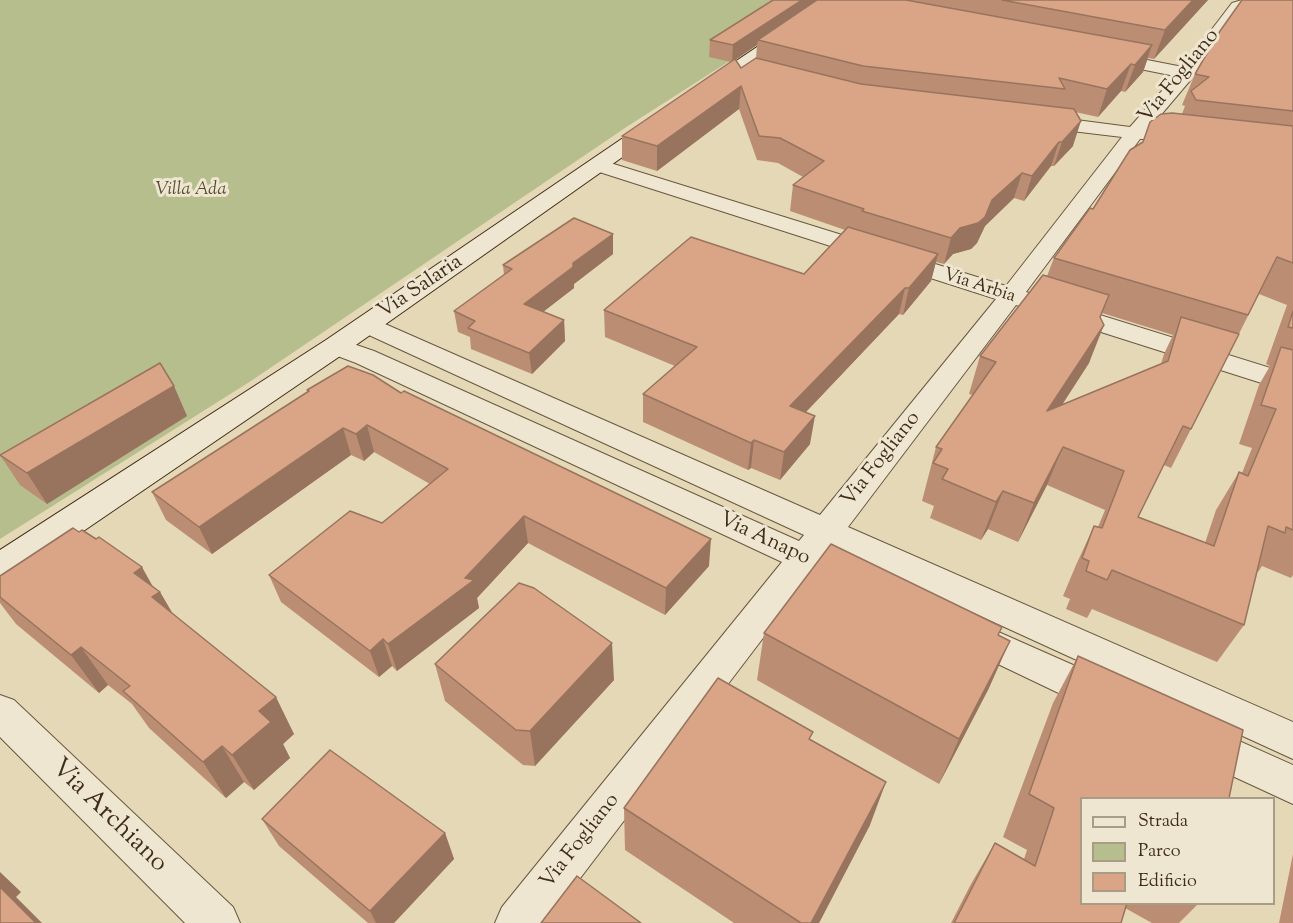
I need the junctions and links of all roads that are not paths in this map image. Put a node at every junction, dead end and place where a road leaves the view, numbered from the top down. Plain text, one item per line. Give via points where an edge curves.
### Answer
1 (1255, 3) edge
2 (839, 4) edge
3 (1087, 53) edge
4 (737, 69) junction
5 (1187, 73) junction
6 (763, 76) edge
7 (690, 101) edge
8 (672, 114) edge
9 (1020, 119) edge
10 (1135, 133) junction
11 (1168, 138) edge
12 (597, 165) junction
13 (1010, 297) junction
14 (367, 325) junction
15 (336, 346) junction
16 (1293, 384) edge
17 (568, 415) junction
18 (541, 438) junction
19 (827, 530) junction
20 (805, 559) junction
21 (0, 569) edge
22 (854, 581) edge
23 (938, 620) edge
24 (1128, 666) junction
25 (0, 711) edge
26 (1169, 727) edge
27 (1293, 741) edge
28 (1293, 785) edge
29 (217, 923) edge
30 (518, 923) edge

1 - 5 street, Via Fogliano via 1237,6
2 - 4 main road
3 - 5 street
4 - 6 street
4 - 7 main road
5 - 10 street, Via Fogliano
8 - 12 main road, Via Salaria
9 - 10 street
10 - 11 street
10 - 13 street, Via Fogliano
12 - 13 street, Via Arbia
12 - 14 main road, Via Salaria
13 - 16 street, Via Arbia
13 - 19 street, Via Fogliano
14 - 15 main road, Via Salaria
14 - 17 street, Via Anapo
15 - 18 street, Via Anapo
15 - 21 main road, Via Salaria
17 - 18 street
17 - 19 street, Via Anapo
18 - 20 street, Via Anapo
19 - 20 street, Via Fogliano
19 - 24 street, Via Anapo
20 - 22 street, Via Anapo
20 - 30 street, Via Fogliano
23 - 24 street via 1122,705
24 - 27 street, Via Anapo
25 - 29 street, Via Archiano
26 - 28 street

